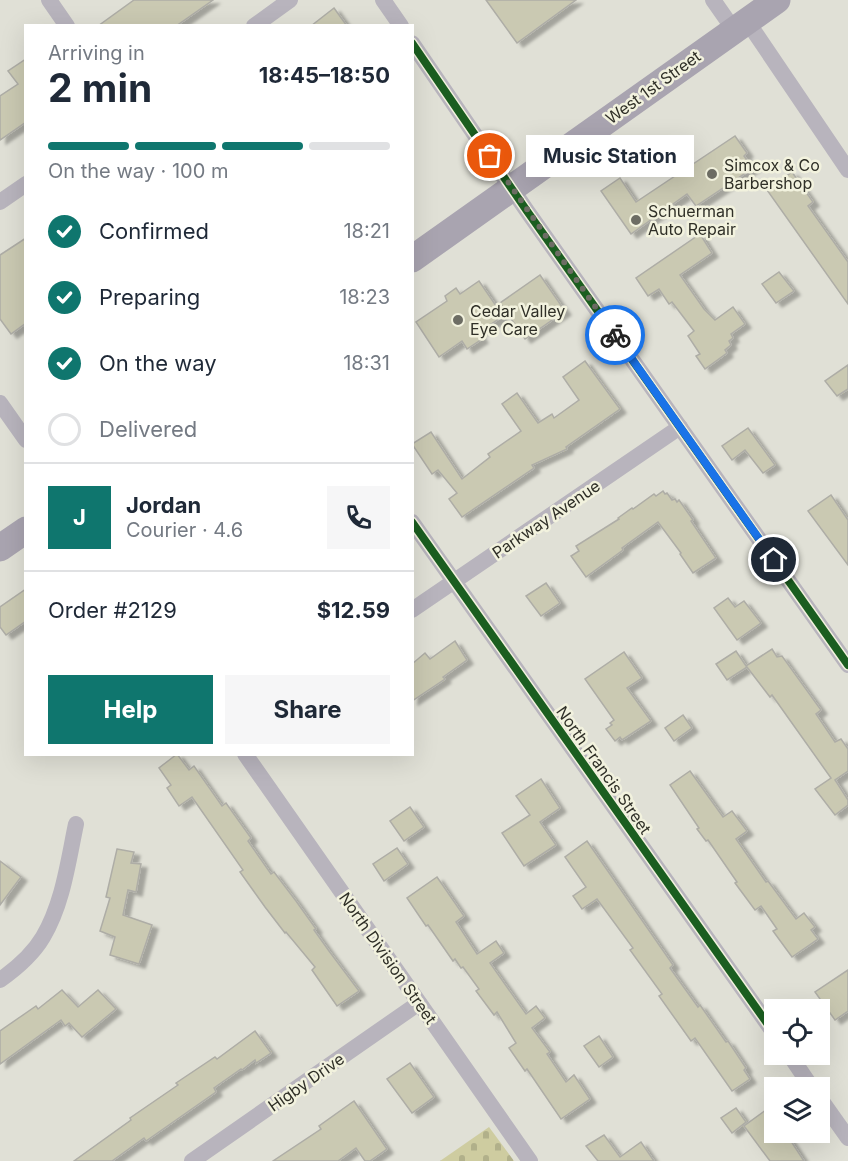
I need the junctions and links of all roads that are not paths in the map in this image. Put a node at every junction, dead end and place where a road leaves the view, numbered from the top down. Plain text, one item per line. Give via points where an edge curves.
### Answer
1 (49, 0) edge
2 (290, 0) edge
3 (383, 0) edge
4 (713, 0) edge
5 (777, 0) edge
6 (66, 24) edge
7 (257, 24) edge
8 (400, 24) edge
9 (740, 25) junction
10 (414, 46) edge
11 (848, 170) edge
12 (24, 185) edge
13 (512, 188) junction
14 (0, 202) edge
15 (414, 258) edge
16 (0, 403) edge
17 (680, 427) junction
18 (24, 437) edge
19 (414, 525) edge
20 (24, 531) edge
21 (0, 548) edge
22 (454, 581) junction
23 (414, 609) edge
24 (846, 659) edge
25 (246, 756) edge
26 (76, 824) dead end
27 (0, 980) edge
28 (419, 1003) junction
29 (764, 1019) edge
30 (830, 1113) edge
31 (848, 1138) edge
32 (192, 1161) edge
33 (530, 1161) edge

1 - 6 street
2 - 7 street
3 - 8 street
4 - 9 street
5 - 9 main road, West 1st Street
9 - 11 street
9 - 13 main road, West 1st Street
10 - 13 street
12 - 14 street
13 - 15 main road, West 1st Street
13 - 17 street
16 - 18 street
17 - 22 street, Parkway Avenue
17 - 24 street
19 - 22 street, North Francis Street
20 - 21 main road
22 - 23 street, Parkway Avenue
22 - 29 street, North Francis Street
25 - 28 street, North Division Street
26 - 27 street via 60,895 43,937 28,957
28 - 32 street, Higby Drive
28 - 33 street, North Division Street
30 - 31 street

